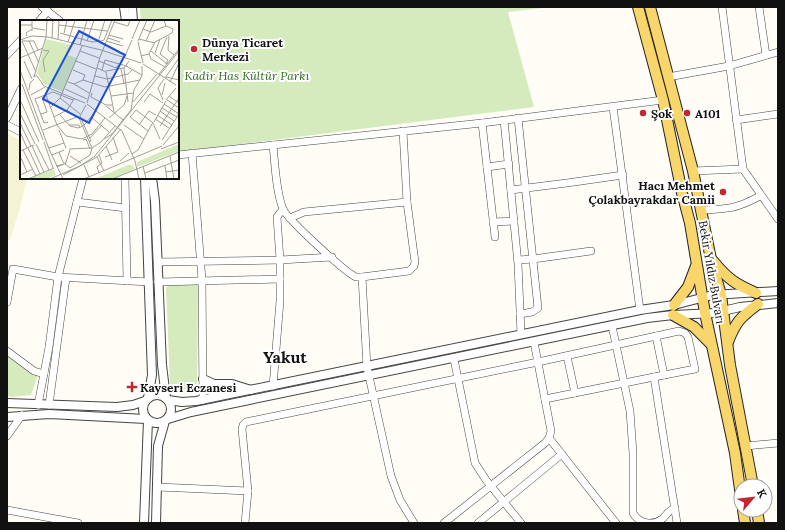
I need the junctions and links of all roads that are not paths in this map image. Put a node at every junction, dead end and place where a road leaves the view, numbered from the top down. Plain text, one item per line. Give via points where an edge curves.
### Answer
1 (124, 7) edge
2 (132, 7) edge
3 (638, 7) edge
4 (650, 7) edge
5 (722, 7) edge
6 (760, 7) edge
7 (45, 9) edge
8 (40, 20) edge
9 (56, 20) edge
10 (126, 20) edge
11 (133, 20) edge
12 (20, 41) edge
13 (778, 52) edge
14 (7, 55) edge
15 (766, 55) junction
16 (729, 66) junction
17 (668, 77) junction
18 (20, 91) edge
19 (663, 100) junction
20 (612, 107) junction
21 (778, 114) edge
22 (7, 118) edge
23 (518, 118) junction
24 (504, 120) junction
25 (736, 120) junction
26 (482, 123) junction
27 (7, 125) edge
28 (403, 131) junction
29 (20, 132) edge
30 (273, 145) junction
31 (192, 153) junction
32 (179, 155) edge
33 (509, 164) junction
34 (487, 167) junction
35 (743, 169) junction
36 (693, 171) junction
37 (622, 175) junction
38 (83, 179) edge
39 (125, 179) edge
40 (145, 179) edge
41 (152, 179) edge
42 (526, 188) junction
43 (511, 190) junction
44 (760, 196) junction
45 (77, 202) junction
46 (407, 202) junction
47 (126, 208) junction
48 (283, 210) junction
49 (701, 210) junction
50 (290, 218) junction
51 (778, 219) edge
52 (514, 221) junction
53 (493, 222) junction
54 (495, 237) dead end
55 (591, 250) dead end
56 (332, 257) junction
57 (534, 259) junction
58 (711, 259) junction
59 (280, 260) junction
60 (518, 260) junction
61 (158, 262) junction
62 (200, 262) junction
63 (697, 264) junction
64 (10, 268) edge
65 (362, 277) junction
66 (62, 278) junction
67 (280, 279) junction
68 (202, 280) junction
69 (127, 281) junction
70 (149, 282) junction
71 (158, 282) junction
72 (778, 292) edge
73 (756, 294) junction
74 (721, 295) junction
75 (702, 298) junction
76 (7, 302) edge
77 (778, 303) edge
78 (758, 304) junction
79 (640, 310) junction
80 (674, 310) junction
81 (724, 311) junction
82 (705, 313) junction
83 (520, 314) junction
84 (612, 326) junction
85 (521, 334) junction
86 (656, 336) junction
87 (534, 342) junction
88 (727, 343) junction
89 (616, 344) junction
90 (711, 344) junction
91 (7, 352) edge
92 (567, 356) junction
93 (454, 359) junction
94 (538, 362) junction
95 (367, 367) junction
96 (44, 374) junction
97 (664, 375) junction
98 (370, 376) junction
99 (654, 377) junction
100 (203, 379) junction
101 (458, 379) junction
102 (624, 383) junction
103 (273, 386) junction
104 (251, 390) junction
105 (575, 393) junction
106 (374, 396) junction
107 (147, 399) junction
108 (167, 399) junction
109 (545, 399) junction
110 (203, 400) junction
111 (7, 403) edge
112 (38, 405) junction
113 (49, 405) junction
114 (22, 415) junction
115 (7, 417) edge
116 (147, 420) junction
117 (166, 420) junction
118 (7, 436) edge
119 (549, 438) junction
120 (778, 443) edge
121 (746, 446) junction
122 (562, 454) junction
123 (738, 478) edge
124 (752, 478) edge
125 (491, 486) junction
126 (158, 487) junction
127 (248, 491) junction
128 (504, 502) junction
129 (674, 508) junction
130 (7, 510) edge
131 (60, 522) edge
132 (78, 523) edge
133 (144, 523) edge
134 (156, 523) edge
135 (245, 523) edge
136 (414, 523) edge
137 (444, 523) edge
138 (478, 523) edge
139 (521, 523) edge
140 (616, 523) edge
141 (677, 523) edge

1 - 10 street
2 - 11 street
3 - 19 main road, Bekir Yıldız Bulvarı
4 - 17 main road, Bekir Yıldız Bulvarı
5 - 16 street
6 - 15 street
7 - 8 street
7 - 9 street
12 - 14 street
13 - 15 street
15 - 16 street
16 - 17 street
16 - 25 street
17 - 36 main road, Bekir Yıldız Bulvarı
18 - 22 street
19 - 20 street
19 - 63 main road, Bekir Yıldız Bulvarı
20 - 23 street
20 - 37 street
21 - 25 street
23 - 24 street
23 - 42 street
24 - 26 street
24 - 33 street
25 - 35 street
26 - 28 street
26 - 34 street
27 - 29 street
28 - 30 street
28 - 46 street
30 - 31 street
30 - 48 street
31 - 32 street
31 - 62 street
33 - 34 street
33 - 43 street
34 - 53 street
35 - 36 street
35 - 44 street
36 - 49 main road, Bekir Yıldız Bulvarı
37 - 42 street
37 - 79 street
38 - 45 street
39 - 47 street
40 - 70 street
41 - 61 street
42 - 43 street
42 - 57 street
43 - 52 street
44 - 49 street via 733,208
44 - 51 street
45 - 47 street
45 - 66 street
46 - 50 street via 304,212
46 - 65 street via 414,267 409,271
47 - 69 street
48 - 50 street
48 - 59 street via 278,217
49 - 58 main road, Bekir Yıldız Bulvarı
50 - 56 street
52 - 53 street
52 - 60 street
53 - 54 street
55 - 57 street
56 - 59 street
56 - 65 street via 356,277
57 - 60 street
57 - 83 street via 538,308
58 - 73 main road via 738,286
58 - 74 main road, Bekir Yıldız Bulvarı
59 - 62 street
59 - 67 street
60 - 83 street
61 - 62 street
61 - 71 street
62 - 68 street
63 - 75 main road, Bekir Yıldız Bulvarı
63 - 80 main road via 688,287
64 - 66 street
64 - 76 street
65 - 95 street
66 - 69 street
66 - 96 street
66 - 113 street
67 - 68 street
67 - 103 street
68 - 71 street
68 - 100 street
69 - 70 street
70 - 107 street via 152,375
71 - 108 street via 162,365
72 - 73 street
73 - 74 street
74 - 75 street via 712,294
74 - 81 main road, Bekir Yıldız Bulvarı
75 - 80 street
75 - 82 main road, Bekir Yıldız Bulvarı
77 - 78 street
78 - 81 street
78 - 88 main road via 740,318
79 - 80 street
79 - 85 street
80 - 82 street
80 - 84 street
80 - 90 main road
81 - 82 street
81 - 88 main road, Bekir Yıldız Bulvarı
82 - 90 main road, Bekir Yıldız Bulvarı
83 - 85 street
84 - 87 street
84 - 89 street
85 - 95 street
86 - 89 street
86 - 97 street
86 - 97 street via 679,331 685,333 695,369
87 - 93 street
87 - 94 street
88 - 121 main road, Bekir Yıldız Bulvarı
89 - 92 street
89 - 102 street
90 - 123 main road, Bekir Yıldız Bulvarı
91 - 96 street via 34,371
92 - 94 street
92 - 105 street
93 - 98 street
93 - 101 street
94 - 101 street
94 - 109 street
95 - 98 street
95 - 103 street
96 - 112 street
97 - 99 street
98 - 106 street
98 - 117 street via 191,412
99 - 102 street
99 - 129 street
100 - 104 street via 214,384 232,384
100 - 110 street
101 - 106 street
101 - 125 street via 475,463
102 - 105 street
102 - 129 street via 632,432 635,518 641,522 656,522
103 - 104 street
104 - 110 street
105 - 109 street
106 - 127 street via 244,423 242,431
106 - 136 street via 394,484
107 - 108 street via 157,395
107 - 113 street via 133,405 117,407
107 - 116 street via 142,410
108 - 110 street via 182,402
108 - 117 street via 171,410
109 - 119 street via 551,430
111 - 112 street
112 - 113 street
114 - 115 street
114 - 116 street via 49,414
114 - 118 street
116 - 117 street via 154,424
116 - 133 street
117 - 126 street via 158,446
119 - 122 street
119 - 125 street
120 - 121 street
121 - 124 main road, Bekir Yıldız Bulvarı
122 - 128 street
122 - 140 street
125 - 128 street
125 - 137 street
126 - 127 street
126 - 134 street
127 - 135 street
128 - 138 street
128 - 139 street
129 - 141 street
130 - 131 street
131 - 132 street

